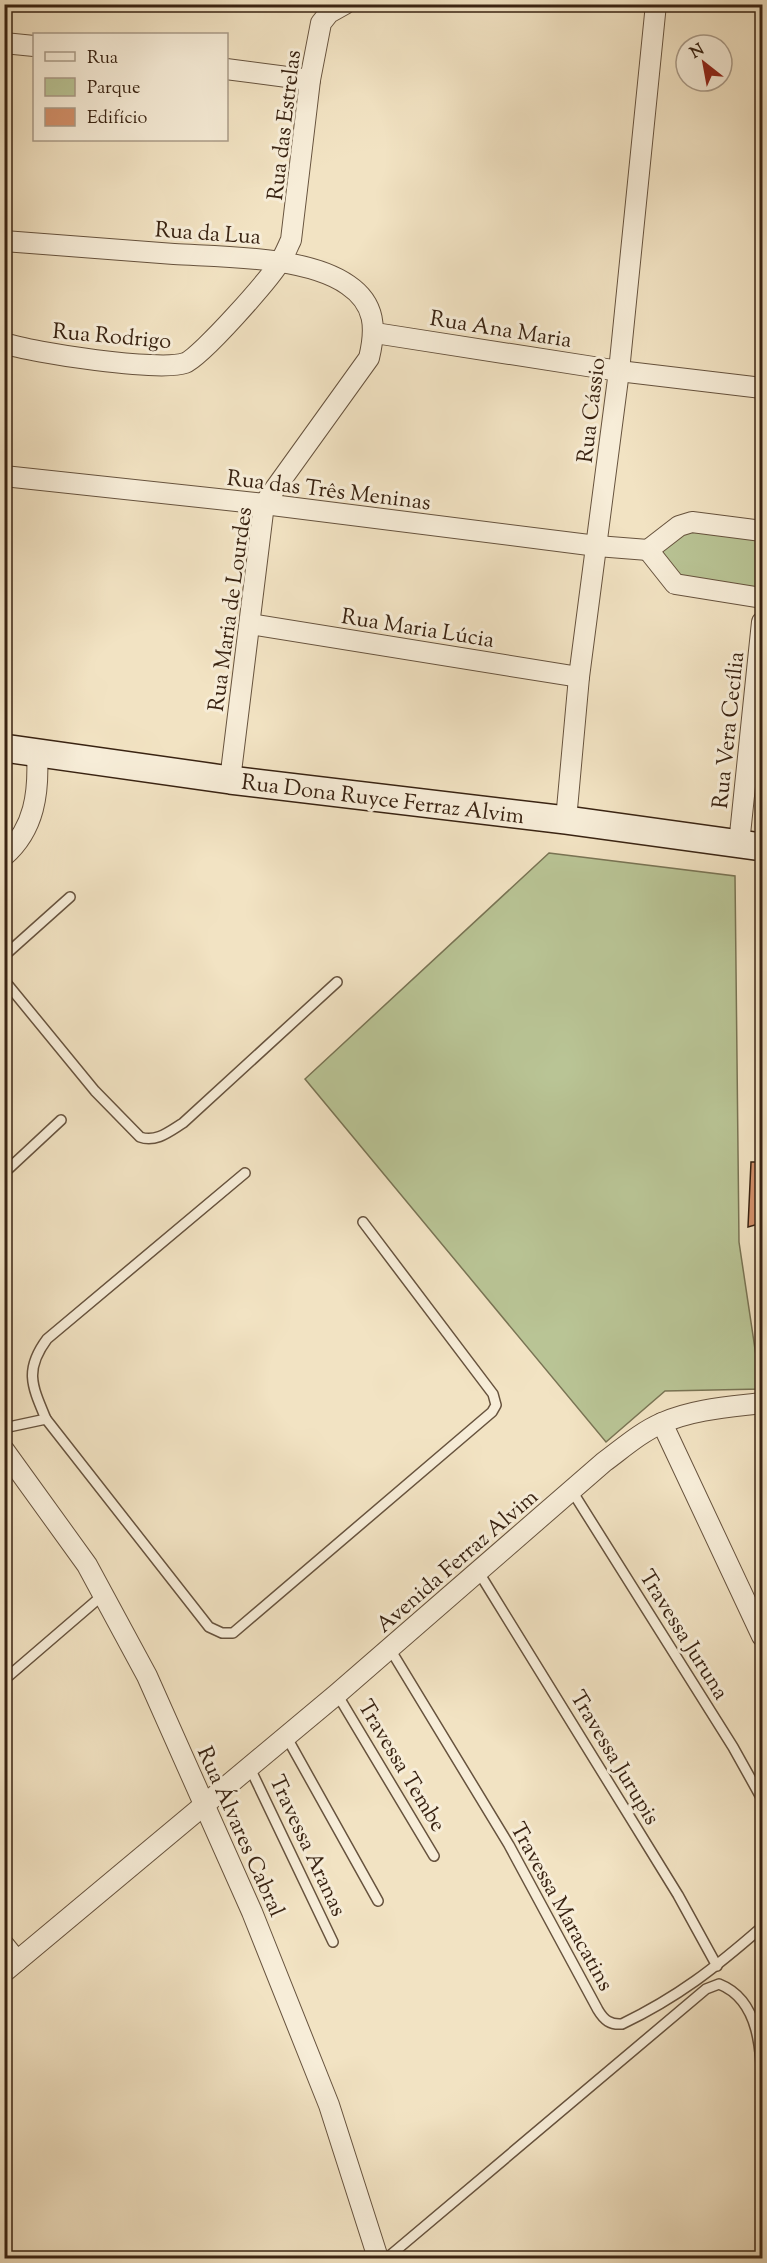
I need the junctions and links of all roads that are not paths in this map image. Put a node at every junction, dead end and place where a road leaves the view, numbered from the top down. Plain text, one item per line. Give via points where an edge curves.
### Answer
1 (345, 4) edge
2 (656, 4) edge
3 (4, 43) edge
4 (33, 46) edge
5 (228, 69) edge
6 (310, 80) junction
7 (4, 241) edge
8 (280, 262) junction
9 (375, 333) junction
10 (4, 343) edge
11 (619, 371) junction
12 (762, 388) edge
13 (4, 476) edge
14 (264, 504) junction
15 (762, 531) edge
16 (597, 546) junction
17 (648, 550) junction
18 (762, 598) edge
19 (762, 622) edge
20 (250, 624) junction
21 (579, 677) junction
22 (4, 748) edge
23 (37, 754) junction
24 (230, 780) junction
25 (566, 820) junction
26 (751, 846) edge
27 (4, 856) edge
28 (70, 897) dead end
29 (4, 956) edge
30 (4, 980) edge
31 (337, 982) dead end
32 (61, 1120) dead end
33 (4, 1173) edge
34 (245, 1173) dead end
35 (363, 1222) dead end
36 (762, 1403) edge
37 (46, 1419) junction
38 (662, 1423) junction
39 (4, 1428) edge
40 (4, 1450) edge
41 (572, 1491) junction
42 (478, 1571) junction
43 (104, 1594) junction
44 (762, 1636) edge
45 (390, 1648) junction
46 (4, 1680) edge
47 (337, 1694) junction
48 (286, 1736) junction
49 (249, 1766) junction
50 (762, 1799) edge
51 (205, 1802) junction
52 (434, 1856) dead end
53 (378, 1901) dead end
54 (762, 1927) edge
55 (333, 1942) dead end
56 (4, 1946) edge
57 (717, 1966) junction
58 (11, 1967) edge
59 (762, 2104) edge
60 (378, 2259) edge
61 (387, 2259) edge

1 - 6 street, Rua das Estrelas via 321,22
2 - 11 street, Rua Cássio
3 - 4 street
5 - 6 street
6 - 8 street, Rua das Estrelas via 295,218 291,240
7 - 8 street, Rua da Lua
8 - 9 street, Rua da Lua via 339,279 350,286 370,312
8 - 10 street, Rua Rodrigo via 204,350 181,364 42,353
9 - 11 street, Rua Ana Maria
9 - 14 street, Rua Maria de Lourdes via 361,372
11 - 12 street, Rua Ana Maria
11 - 16 street, Rua Cássio
13 - 14 street, Rua das Três Meninas
14 - 16 street, Rua das Três Meninas
14 - 20 street, Rua Maria de Lourdes
15 - 17 street via 686,523
16 - 17 street, Rua das Três Meninas
16 - 21 street, Rua Cássio
17 - 18 street via 675,584
19 - 26 street, Rua Vera Cecília
20 - 21 street, Rua Maria Lúcia
20 - 24 street, Rua Maria de Lourdes
21 - 25 street, Rua Cássio
22 - 23 main road, Rua Dona Ruyce Ferraz Alvim
23 - 24 main road, Rua Dona Ruyce Ferraz Alvim
23 - 27 street via 38,782 32,815 25,834
24 - 25 main road, Rua Dona Ruyce Ferraz Alvim
25 - 26 main road, Rua Dona Ruyce Ferraz Alvim
28 - 29 lane
30 - 31 lane via 95,1091 140,1137 148,1140 183,1123
32 - 33 lane
34 - 37 lane via 47,1339 35,1354 32,1369 33,1389
35 - 37 lane via 494,1394 496,1405 233,1633 222,1634 209,1626
36 - 38 street, Avenida Ferraz Alvim via 698,1411
37 - 39 lane
38 - 41 street, Avenida Ferraz Alvim via 635,1438
38 - 44 street
40 - 43 street, Rua Álvares Cabral
41 - 42 street, Avenida Ferraz Alvim
41 - 50 lane, Travessa Juruna
42 - 45 street, Avenida Ferraz Alvim
42 - 57 lane, Travessa Jurupis via 678,1895
43 - 46 lane
43 - 51 street, Rua Álvares Cabral
45 - 47 street, Avenida Ferraz Alvim
45 - 57 lane, Travessa Maracatins via 508,1845 602,2017 614,2025 622,2024 665,2003
47 - 48 street, Avenida Ferraz Alvim
47 - 52 lane, Travessa Tembe
48 - 49 street, Avenida Ferraz Alvim
48 - 53 lane
49 - 51 street, Avenida Ferraz Alvim
49 - 55 lane, Travessa Aranas
51 - 58 street, Avenida Ferraz Alvim
51 - 60 street, Rua Álvares Cabral via 329,2106
54 - 57 lane, Travessa Maracatins
56 - 58 street
59 - 61 lane via 760,2045 753,2021 733,1990 719,1984 706,1989

